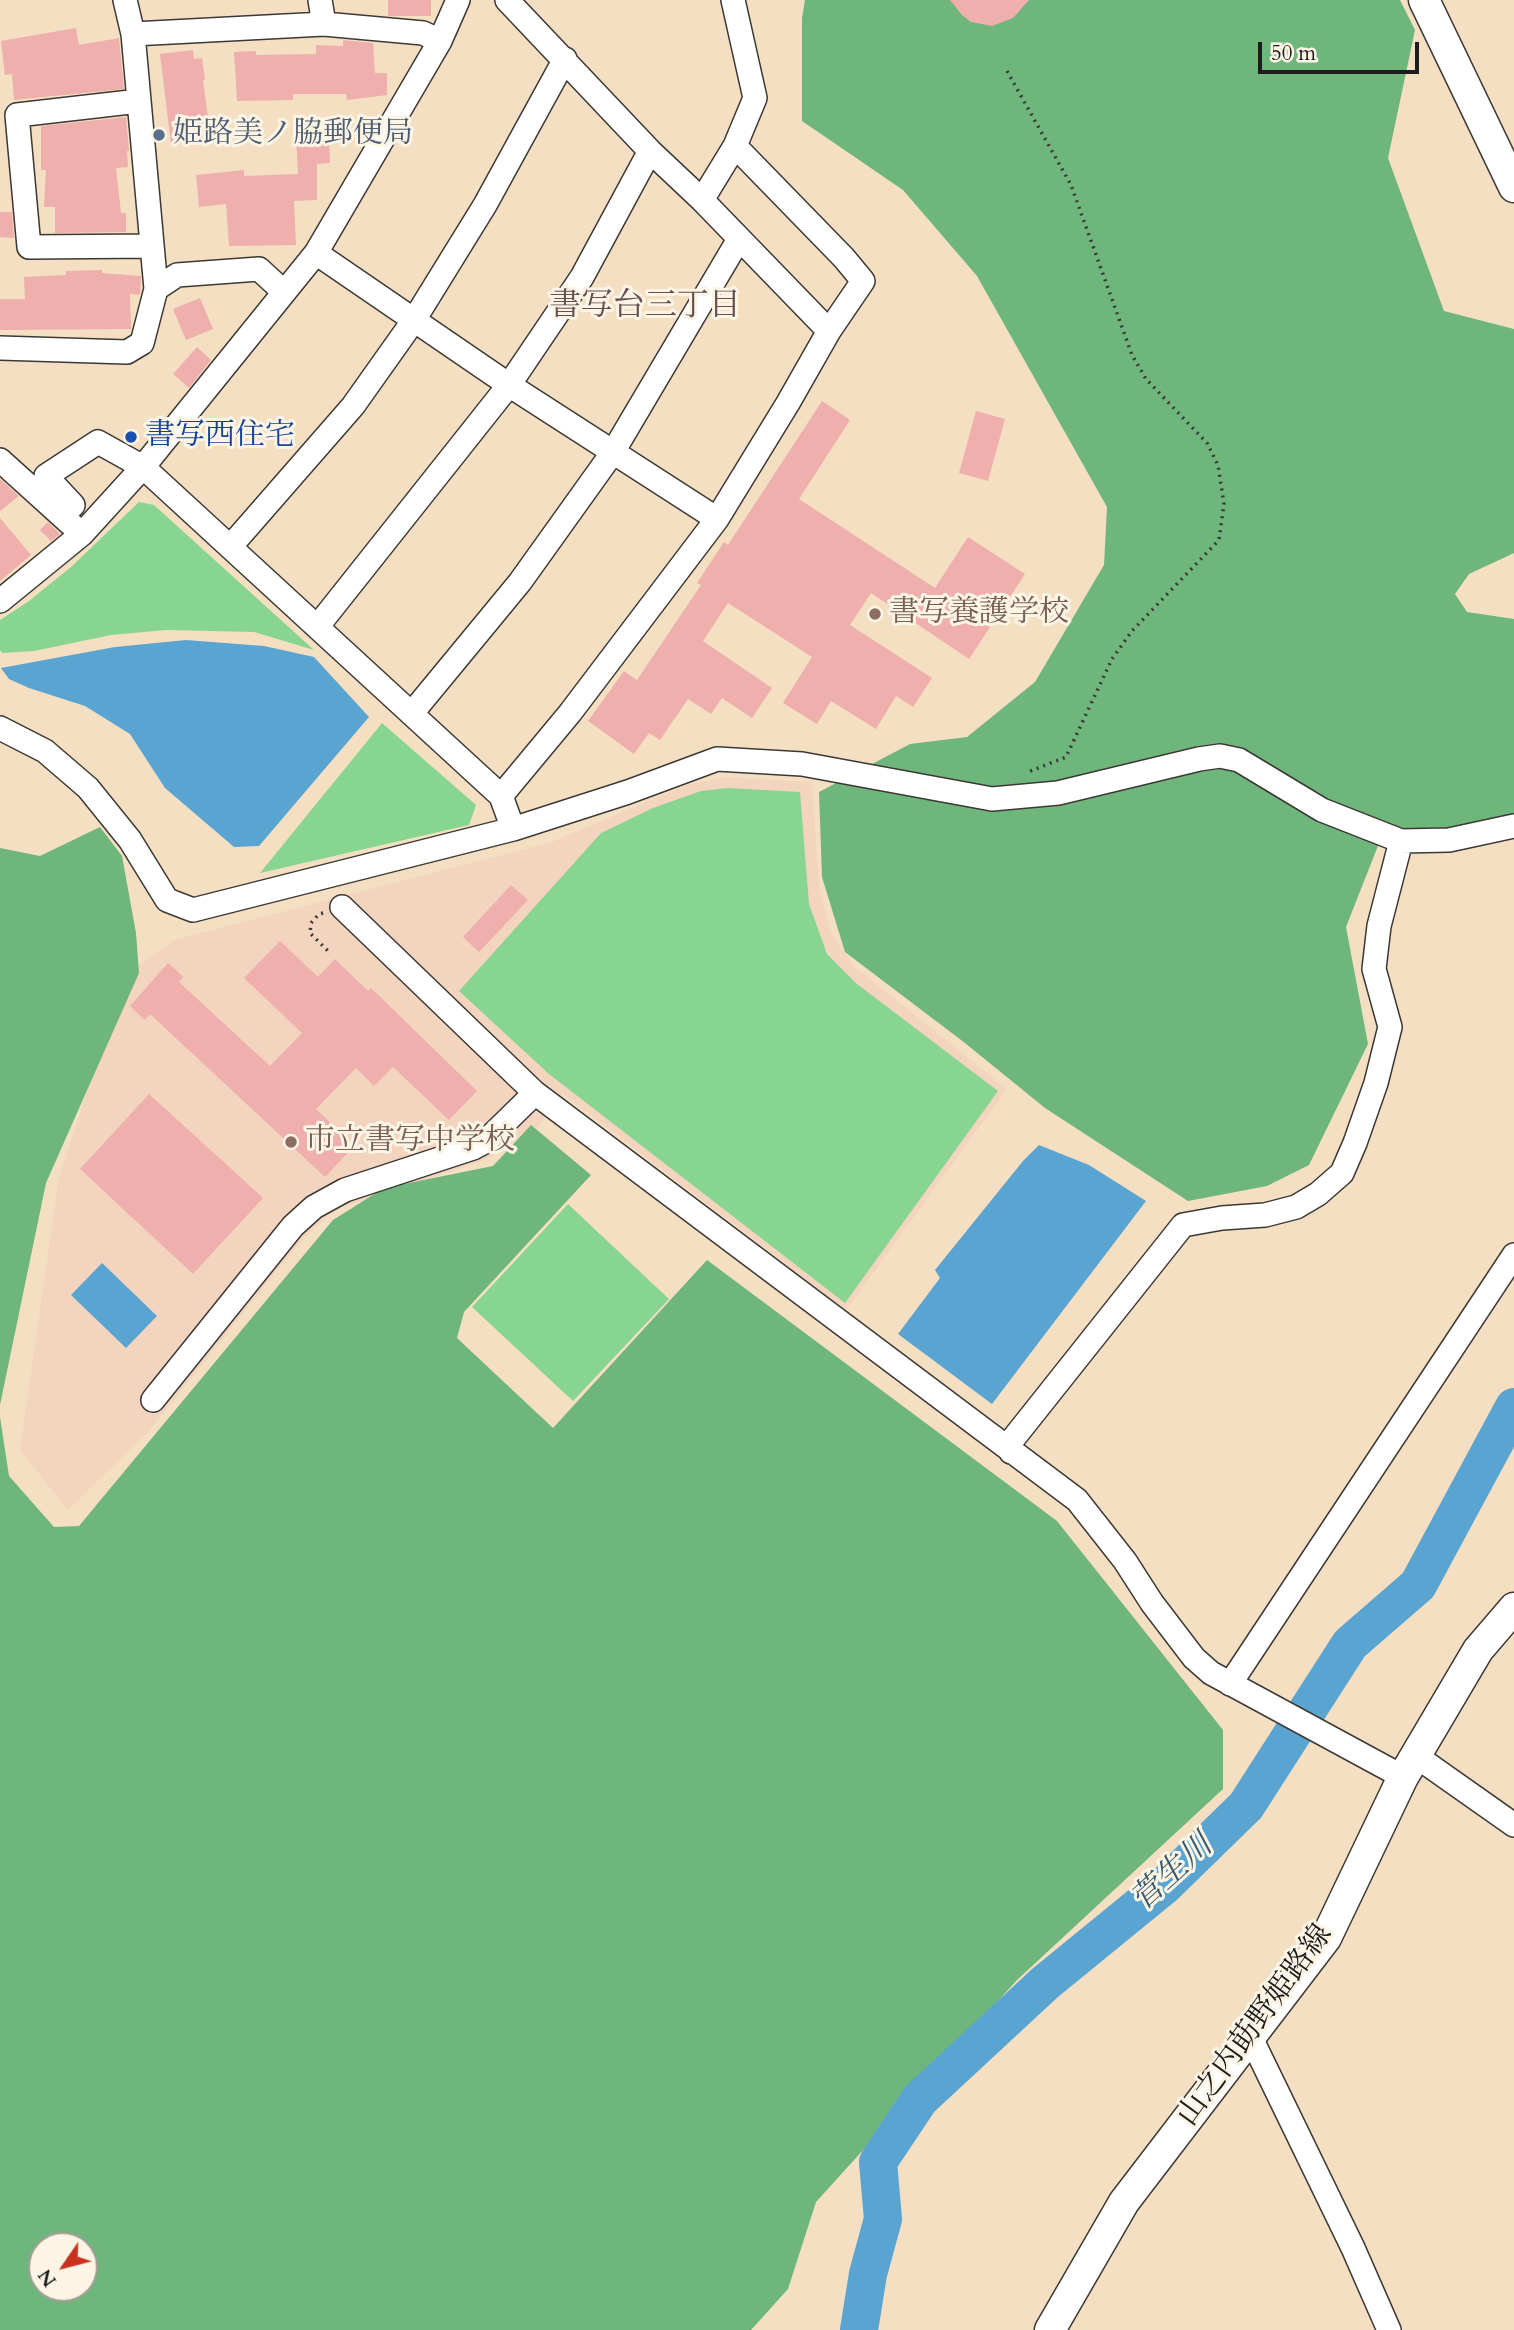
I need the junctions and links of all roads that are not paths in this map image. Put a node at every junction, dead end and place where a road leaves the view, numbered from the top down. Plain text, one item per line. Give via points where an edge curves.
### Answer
1 (125, 0) edge
2 (320, 0) edge
3 (458, 0) edge
4 (507, 0) edge
5 (733, 0) edge
6 (1424, 0) edge
7 (324, 24) junction
8 (133, 34) junction
9 (440, 41) junction
10 (565, 59) junction
11 (139, 101) junction
12 (735, 146) junction
13 (650, 152) junction
14 (1514, 187) edge
15 (702, 200) junction
16 (740, 239) junction
17 (152, 246) junction
18 (316, 253) junction
19 (156, 289) junction
20 (284, 292) junction
21 (414, 320) junction
22 (829, 331) junction
23 (0, 348) edge
24 (509, 385) junction
25 (613, 452) junction
26 (0, 460) edge
27 (143, 467) junction
28 (62, 516) junction
29 (717, 519) junction
30 (82, 534) junction
31 (230, 547) junction
32 (0, 601) edge
33 (317, 626) junction
34 (412, 713) junction
35 (0, 728) edge
36 (501, 796) junction
37 (1514, 825) edge
38 (513, 829) junction
39 (1401, 841) junction
40 (333, 910) road end
41 (535, 1093) junction
42 (1514, 1255) edge
43 (153, 1400) dead end
44 (1012, 1451) junction
45 (1514, 1608) edge
46 (1234, 1686) junction
47 (1400, 1766) junction
48 (1514, 1825) edge
49 (1251, 2038) junction
50 (1051, 2330) edge
51 (1389, 2330) edge

1 - 8 street
2 - 7 street
3 - 9 street
4 - 10 street
5 - 12 street via 755,97
6 - 14 main road
7 - 8 street
7 - 9 street via 423,33
8 - 11 street
9 - 18 street
10 - 13 street
10 - 21 street via 485,205
11 - 17 street
11 - 17 street via 17,115 24,194 29,247
12 - 15 street
12 - 22 street via 863,281
13 - 15 street
13 - 24 street via 582,277
15 - 16 street
16 - 22 street
16 - 25 street
17 - 19 street
18 - 20 street
18 - 21 street
19 - 20 street via 177,275 259,269
19 - 23 street via 142,343 127,352
20 - 27 street
21 - 24 street
21 - 31 street via 354,406
22 - 29 street
24 - 25 street
24 - 33 street
25 - 29 street
25 - 34 street via 520,582
26 - 28 street
27 - 28 street via 98,442 46,475 73,505
27 - 30 street
27 - 31 street
28 - 30 street
29 - 36 street
30 - 32 street
31 - 33 street
33 - 34 street
34 - 36 street
35 - 38 street via 46,751 88,788 130,840 167,900 193,910
36 - 38 street
37 - 39 street via 1449,839
38 - 39 street via 717,759 802,764 992,799 1058,793 1220,756 1239,760 1322,810
39 - 44 street via 1379,926 1374,969 1390,1027 1376,1083 1342,1173 1296,1207 1265,1216 1183,1224 1009,1444
40 - 41 street
41 - 43 street via 473,1148 345,1190 314,1207 293,1226
41 - 44 street
42 - 46 street
44 - 46 street via 1077,1500 1194,1658
45 - 47 main road, 山之内莇野姫路線 via 1478,1650
46 - 47 street
47 - 48 street
47 - 49 main road, 山之内莇野姫路線 via 1326,1938
49 - 50 main road, 山之内莇野姫路線 via 1124,2202
49 - 51 street

